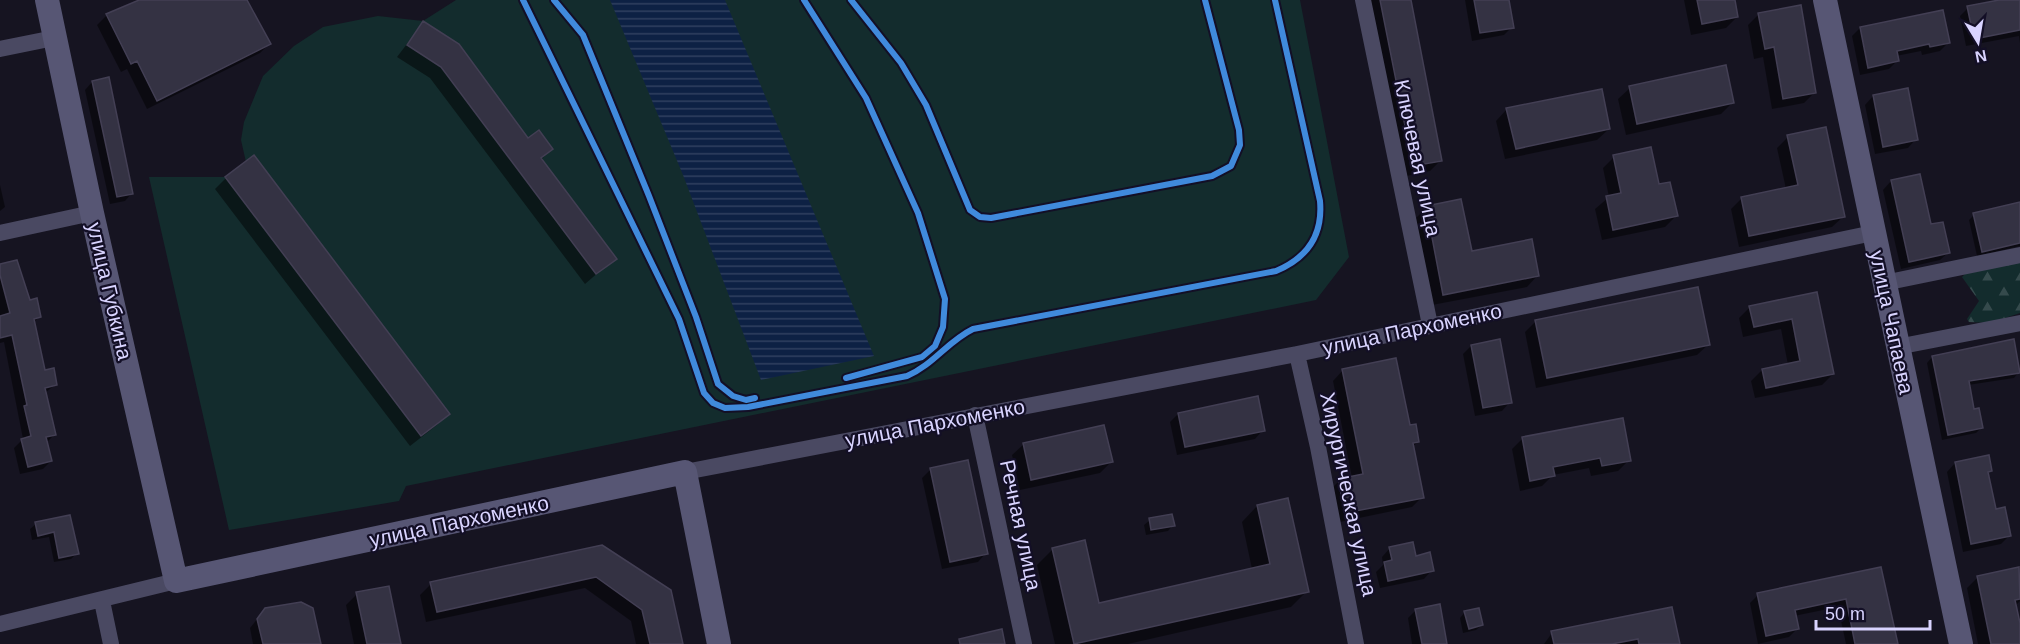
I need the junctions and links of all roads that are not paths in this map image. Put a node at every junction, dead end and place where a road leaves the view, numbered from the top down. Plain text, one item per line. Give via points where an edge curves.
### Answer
1 (47, 0) edge
2 (1362, 0) edge
3 (1825, 0) edge
4 (54, 38) junction
5 (0, 49) edge
6 (92, 213) junction
7 (0, 232) edge
8 (1873, 233) junction
9 (2020, 255) edge
10 (1884, 283) junction
11 (2020, 323) edge
12 (1430, 325) junction
13 (1897, 347) junction
14 (1297, 354) junction
15 (975, 415) junction
16 (685, 472) junction
17 (176, 581) junction
18 (102, 601) junction
19 (0, 624) edge
20 (111, 644) edge
21 (719, 644) edge
22 (1023, 644) edge
23 (1356, 644) edge
24 (1961, 644) edge

1 - 4 street, улица Губкина
2 - 12 street, Ключевая улица
3 - 8 street, улица Чапаева
4 - 5 street
4 - 6 street, улица Губкина
6 - 7 street
6 - 17 street, улица Губкина
8 - 10 street, улица Чапаева
8 - 12 street, улица Пархоменко
9 - 10 street
10 - 13 street, улица Чапаева
11 - 13 street
12 - 14 street, улица Пархоменко
13 - 24 street, улица Чапаева
14 - 15 street, улица Пархоменко
14 - 23 street, Хирургическая улица
15 - 16 street, улица Пархоменко
15 - 22 street, Речная улица
16 - 17 street, улица Пархоменко
16 - 21 street
17 - 18 street, улица Пархоменко
18 - 19 street, улица Пархоменко
18 - 20 street

